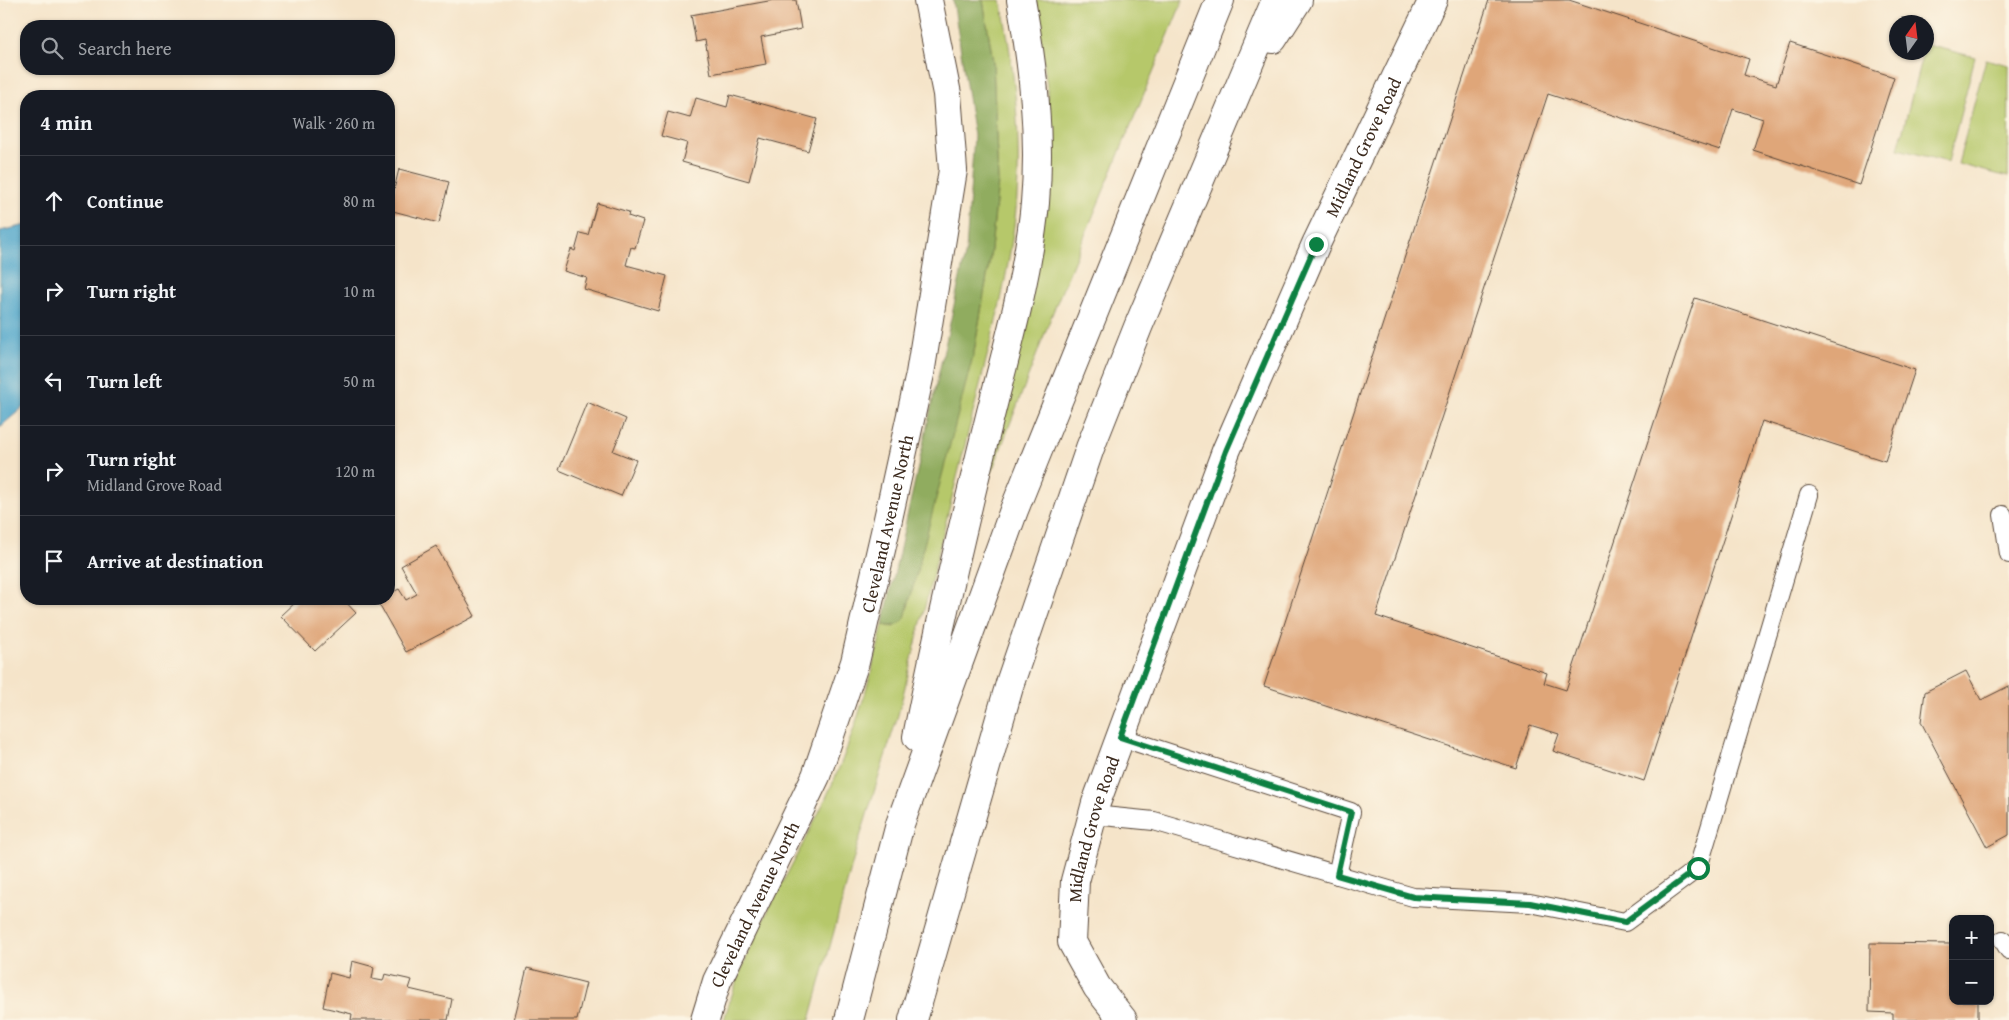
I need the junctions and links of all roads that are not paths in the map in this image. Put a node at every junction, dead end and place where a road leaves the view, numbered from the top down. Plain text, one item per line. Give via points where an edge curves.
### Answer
1 (928, 0) edge
2 (1021, 0) edge
3 (1220, 0) edge
4 (1276, 0) edge
5 (1298, 0) edge
6 (1433, 0) edge
7 (1246, 71) junction
8 (1809, 494) dead end
9 (2003, 516) dead end
10 (2009, 554) edge
11 (1120, 737) junction
12 (1093, 815) junction
13 (900, 824) junction
14 (1337, 875) junction
15 (705, 1020) edge
16 (849, 1020) edge
17 (913, 1020) edge
18 (1123, 1020) edge

1 - 15 main road, Cleveland Avenue North via 947,94 953,170 920,374 855,662 816,776 717,981
2 - 13 main road via 1031,56 1037,129 1035,202 1025,275 952,573
3 - 13 main road via 1021,492
4 - 7 main road
5 - 7 main road via 1280,30
6 - 11 main road, Midland Grove Road via 1316,244 1226,451
7 - 17 main road via 1111,393 1046,572 1011,680
8 - 14 lane via 1698,868 1625,922 1530,903 1413,897
9 - 10 lane
11 - 12 main road, Midland Grove Road
11 - 14 lane via 1351,812
12 - 14 lane via 1154,821
12 - 18 main road, Midland Grove Road via 1075,881 1072,942 1097,987
13 - 16 main road

